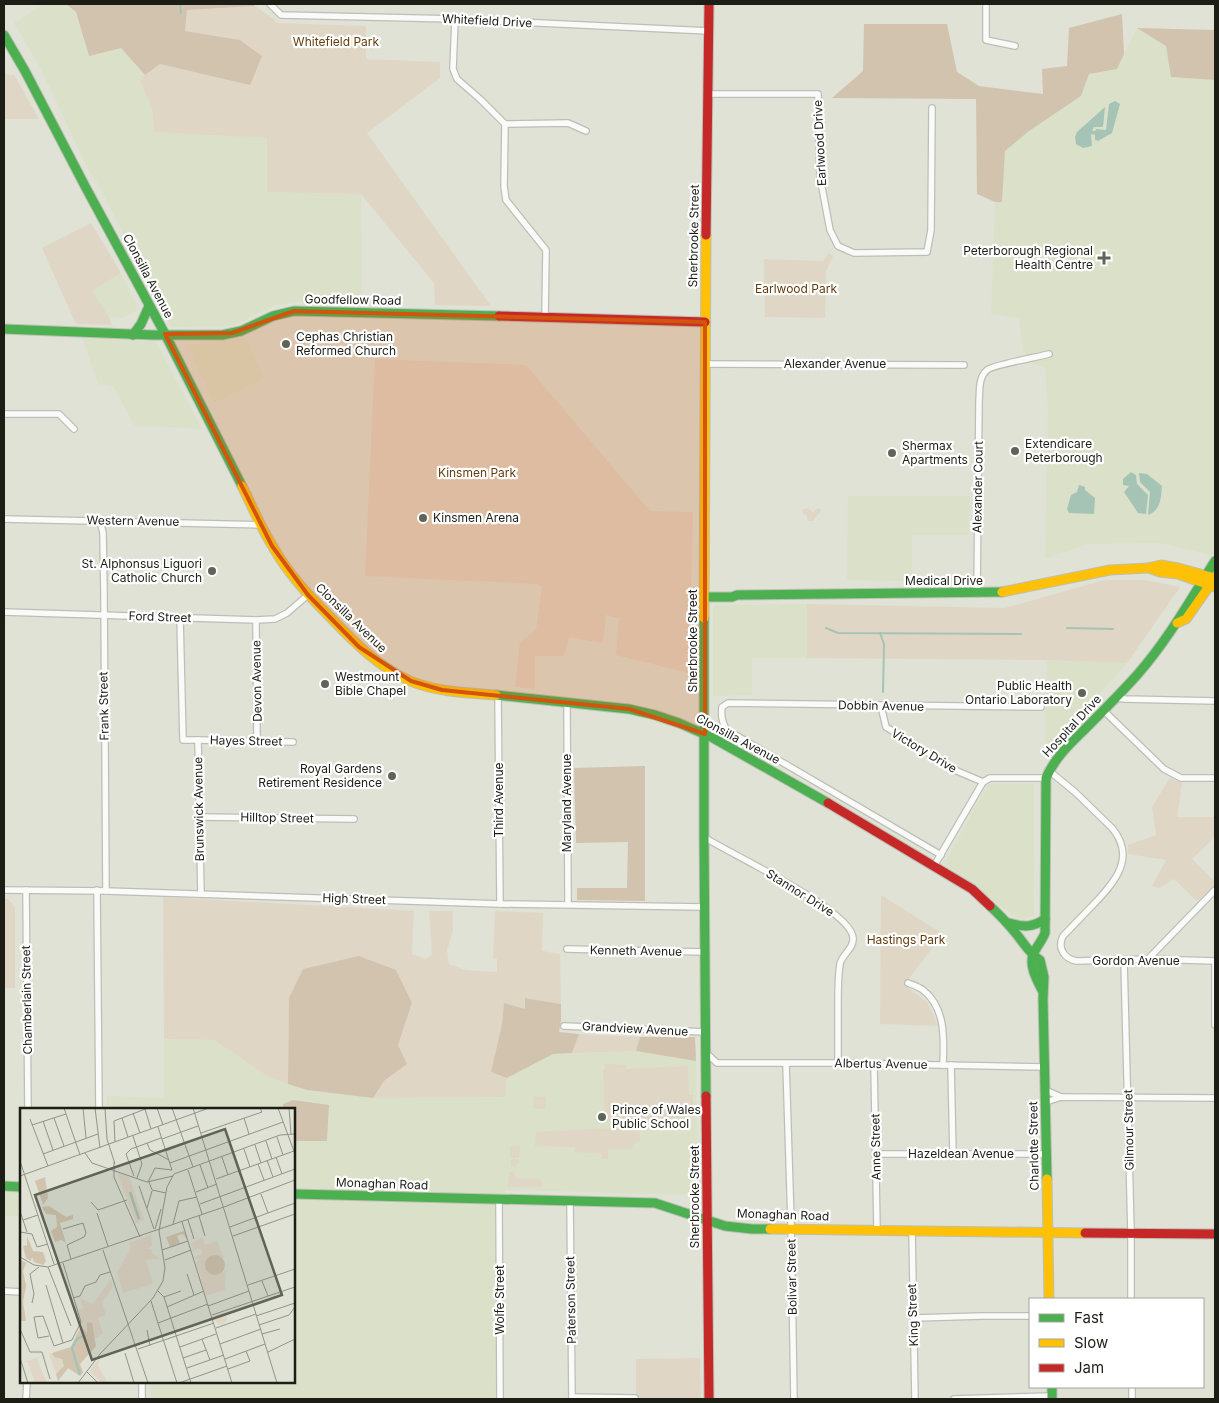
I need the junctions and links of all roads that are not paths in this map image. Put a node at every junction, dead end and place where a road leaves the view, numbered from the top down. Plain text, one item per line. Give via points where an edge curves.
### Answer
1 (270, 4) edge
2 (709, 4) edge
3 (986, 4) edge
4 (455, 19) junction
5 (709, 31) junction
6 (4, 35) edge
7 (1015, 46) dead end
8 (708, 94) junction
9 (932, 108) dead end
10 (504, 124) junction
11 (586, 131) dead end
12 (149, 306) junction
13 (546, 318) junction
14 (705, 322) junction
15 (4, 330) edge
16 (165, 334) junction
17 (133, 335) junction
18 (1049, 354) dead end
19 (706, 364) junction
20 (964, 365) dead end
21 (4, 414) edge
22 (74, 429) dead end
23 (4, 518) edge
24 (100, 521) junction
25 (262, 525) junction
26 (1215, 561) edge
27 (1211, 580) edge
28 (705, 594) junction
29 (977, 594) junction
30 (308, 595) junction
31 (4, 612) edge
32 (103, 615) junction
33 (180, 618) junction
34 (256, 620) junction
35 (498, 696) junction
36 (1116, 698) junction
37 (1215, 700) edge
38 (567, 703) junction
39 (881, 706) junction
40 (722, 707) joint
41 (1041, 707) dead end
42 (1103, 710) junction
43 (705, 734) junction
44 (198, 740) junction
45 (257, 741) junction
46 (293, 742) dead end
47 (1047, 774) junction
48 (1215, 778) edge
49 (983, 782) junction
50 (199, 817) junction
51 (354, 818) dead end
52 (704, 837) junction
53 (942, 855) junction
54 (934, 866) junction
55 (4, 890) edge
56 (26, 890) junction
57 (97, 890) junction
58 (1215, 890) edge
59 (106, 891) junction
60 (201, 894) junction
61 (500, 904) junction
62 (568, 904) junction
63 (704, 907) junction
64 (1045, 919) junction
65 (1007, 922) junction
66 (566, 949) dead end
67 (705, 952) junction
68 (1033, 956) junction
69 (1148, 960) junction
70 (1124, 961) junction
71 (1215, 961) edge
72 (908, 983) dead end
73 (1215, 1025) edge
74 (564, 1026) dead end
75 (706, 1032) junction
76 (706, 1052) junction
77 (717, 1063) junction
78 (838, 1063) junction
79 (786, 1064) junction
80 (874, 1065) junction
81 (943, 1065) junction
82 (951, 1065) junction
83 (1044, 1067) junction
84 (706, 1084) junction
85 (1046, 1090) junction
86 (1061, 1097) junction
87 (1128, 1097) junction
88 (1215, 1098) edge
89 (1046, 1102) junction
90 (28, 1108) edge
91 (99, 1108) edge
92 (876, 1154) junction
93 (953, 1154) junction
94 (1047, 1154) junction
95 (4, 1186) edge
96 (20, 1187) edge
97 (295, 1194) edge
98 (499, 1200) junction
99 (570, 1200) junction
100 (707, 1220) junction
101 (791, 1229) junction
102 (877, 1230) junction
103 (912, 1230) junction
104 (1048, 1232) junction
105 (1131, 1232) junction
106 (1215, 1234) edge
107 (4, 1291) edge
108 (20, 1292) edge
109 (1049, 1298) edge
110 (1132, 1298) edge
111 (1029, 1316) edge
112 (914, 1318) junction
113 (26, 1383) edge
114 (142, 1383) edge
115 (1052, 1394) edge
116 (572, 1398) edge
117 (635, 1398) edge
118 (26, 1399) edge
119 (142, 1399) edge
120 (500, 1399) edge
121 (709, 1399) edge
122 (794, 1399) edge
123 (916, 1399) edge
124 (954, 1399) edge

1 - 4 street, Whitefield Drive via 282,15
2 - 5 main road, Sherbrooke Street
3 - 7 street via 986,40
4 - 5 street, Whitefield Drive
4 - 10 street via 453,69 457,79
5 - 8 main road, Sherbrooke Street
6 - 12 main road, Clonsilla Avenue
8 - 9 street, Earlwood Drive via 818,94 820,177 830,230 838,246 854,252 927,252 931,230
8 - 14 main road, Sherbrooke Street
10 - 11 street via 568,124
10 - 13 street via 506,200 546,250
12 - 16 main road, Clonsilla Avenue
12 - 17 main road
13 - 14 main road, Goodfellow Road
13 - 16 main road, Goodfellow Road via 294,311 232,333
14 - 19 main road, Sherbrooke Street
15 - 17 main road, Goodfellow Road
16 - 17 main road, Goodfellow Road
16 - 25 main road, Clonsilla Avenue
18 - 29 street, Alexander Court via 996,365 981,379
19 - 20 street, Alexander Avenue
19 - 28 main road, Sherbrooke Street
21 - 22 street via 59,414
23 - 24 street, Western Avenue
24 - 25 street, Western Avenue
24 - 32 street, Frank Street via 103,533
25 - 30 main road, Clonsilla Avenue via 272,546
26 - 27 main road, Hospital Drive
27 - 29 main road, Medical Drive via 1148,568 1110,570 998,593
27 - 36 main road, Hospital Drive via 1186,619 1177,622 1153,657
28 - 29 main road, Medical Drive
28 - 43 main road, Sherbrooke Street
30 - 34 street, Ford Street via 275,619
30 - 35 main road, Clonsilla Avenue via 359,647 384,667 411,681 442,690
31 - 32 street, Ford Street
32 - 33 street, Ford Street
32 - 59 street, Frank Street
33 - 34 street, Ford Street
33 - 44 street, Brunswick Avenue via 183,740
34 - 45 street, Devon Avenue
35 - 38 main road, Clonsilla Avenue
35 - 61 street, Third Avenue
36 - 37 street
36 - 42 main road, Hospital Drive
38 - 43 main road, Clonsilla Avenue via 629,709
38 - 62 street, Maryland Avenue
39 - 40 street, Dobbin Avenue via 728,703
39 - 41 street, Dobbin Avenue
39 - 49 street, Victory Drive via 886,727 957,771
40 - 53 street, Clonsilla Avenue via 721,715 727,730
42 - 47 main road, Hospital Drive via 1056,758
42 - 48 street via 1164,769 1181,778
43 - 52 main road, Sherbrooke Street
43 - 54 main road, Clonsilla Avenue
44 - 45 street, Hayes Street
44 - 50 street, Brunswick Avenue
45 - 46 street, Hayes Street
47 - 49 street via 990,778
47 - 64 main road, Hospital Drive
47 - 70 street, Gordon Avenue via 1075,792 1112,828 1123,850 1117,877 1063,936 1064,955 1071,960
49 - 53 street
50 - 51 street, Hilltop Street
50 - 60 street, Brunswick Avenue
52 - 63 main road, Sherbrooke Street
52 - 78 street, Stannor Drive via 821,903 847,924 854,935 853,944 840,962
53 - 54 street
54 - 65 main road, Clonsilla Avenue via 972,889
55 - 56 street, High Street
56 - 57 street, High Street
56 - 90 street, Chamberlain Street
57 - 59 street, High Street
57 - 91 street
58 - 69 street
59 - 60 street, High Street
60 - 61 street, High Street
61 - 62 street, High Street
62 - 63 street, High Street
63 - 67 main road, Sherbrooke Street
64 - 65 main road via 1026,928
64 - 68 main road, Hospital Drive via 1043,939
65 - 68 main road, Charlotte Street
66 - 67 street, Kenneth Avenue
67 - 75 main road, Sherbrooke Street
68 - 83 main road, Charlotte Street via 1040,960 1044,977
69 - 70 street, Gordon Avenue
69 - 71 street, Gordon Avenue
70 - 87 street, Gilmour Street
71 - 73 street
72 - 81 street via 923,990 934,1003 942,1021
74 - 75 street, Grandview Avenue
75 - 76 main road, Sherbrooke Street
76 - 77 street
76 - 84 main road, Sherbrooke Street
77 - 79 street, Albertus Avenue
77 - 84 street
78 - 79 street, Albertus Avenue
78 - 80 street, Albertus Avenue
79 - 101 street, Bolivar Street
80 - 81 street, Albertus Avenue
80 - 92 street, Anne Street
81 - 82 street, Albertus Avenue
82 - 83 street, Albertus Avenue
82 - 93 street
83 - 85 main road, Charlotte Street
84 - 100 main road, Sherbrooke Street
85 - 86 street
85 - 89 main road, Charlotte Street
86 - 87 street
86 - 89 street
87 - 88 street
87 - 105 street, Gilmour Street
89 - 94 main road, Charlotte Street
92 - 93 street, Hazeldean Avenue
92 - 102 street, Anne Street
93 - 94 street, Hazeldean Avenue
94 - 104 main road, Charlotte Street
95 - 96 main road
97 - 98 main road, Monaghan Road
98 - 99 main road, Monaghan Road
98 - 120 street, Wolfe Street
99 - 100 main road, Monaghan Road via 655,1203
99 - 116 street, Paterson Street
100 - 101 main road, Monaghan Road via 752,1229
100 - 121 main road, Sherbrooke Street
101 - 102 main road, Monaghan Road
101 - 122 street, Bolivar Street
102 - 103 main road, Monaghan Road
103 - 104 main road, Monaghan Road
103 - 112 street, King Street
104 - 105 main road, Monaghan Road
104 - 109 main road, Charlotte Street
105 - 106 main road, Monaghan Road
105 - 110 street, Gilmour Street
107 - 108 street
111 - 112 street
112 - 123 street, King Street
113 - 118 street
114 - 119 street
115 - 124 street
116 - 117 street

